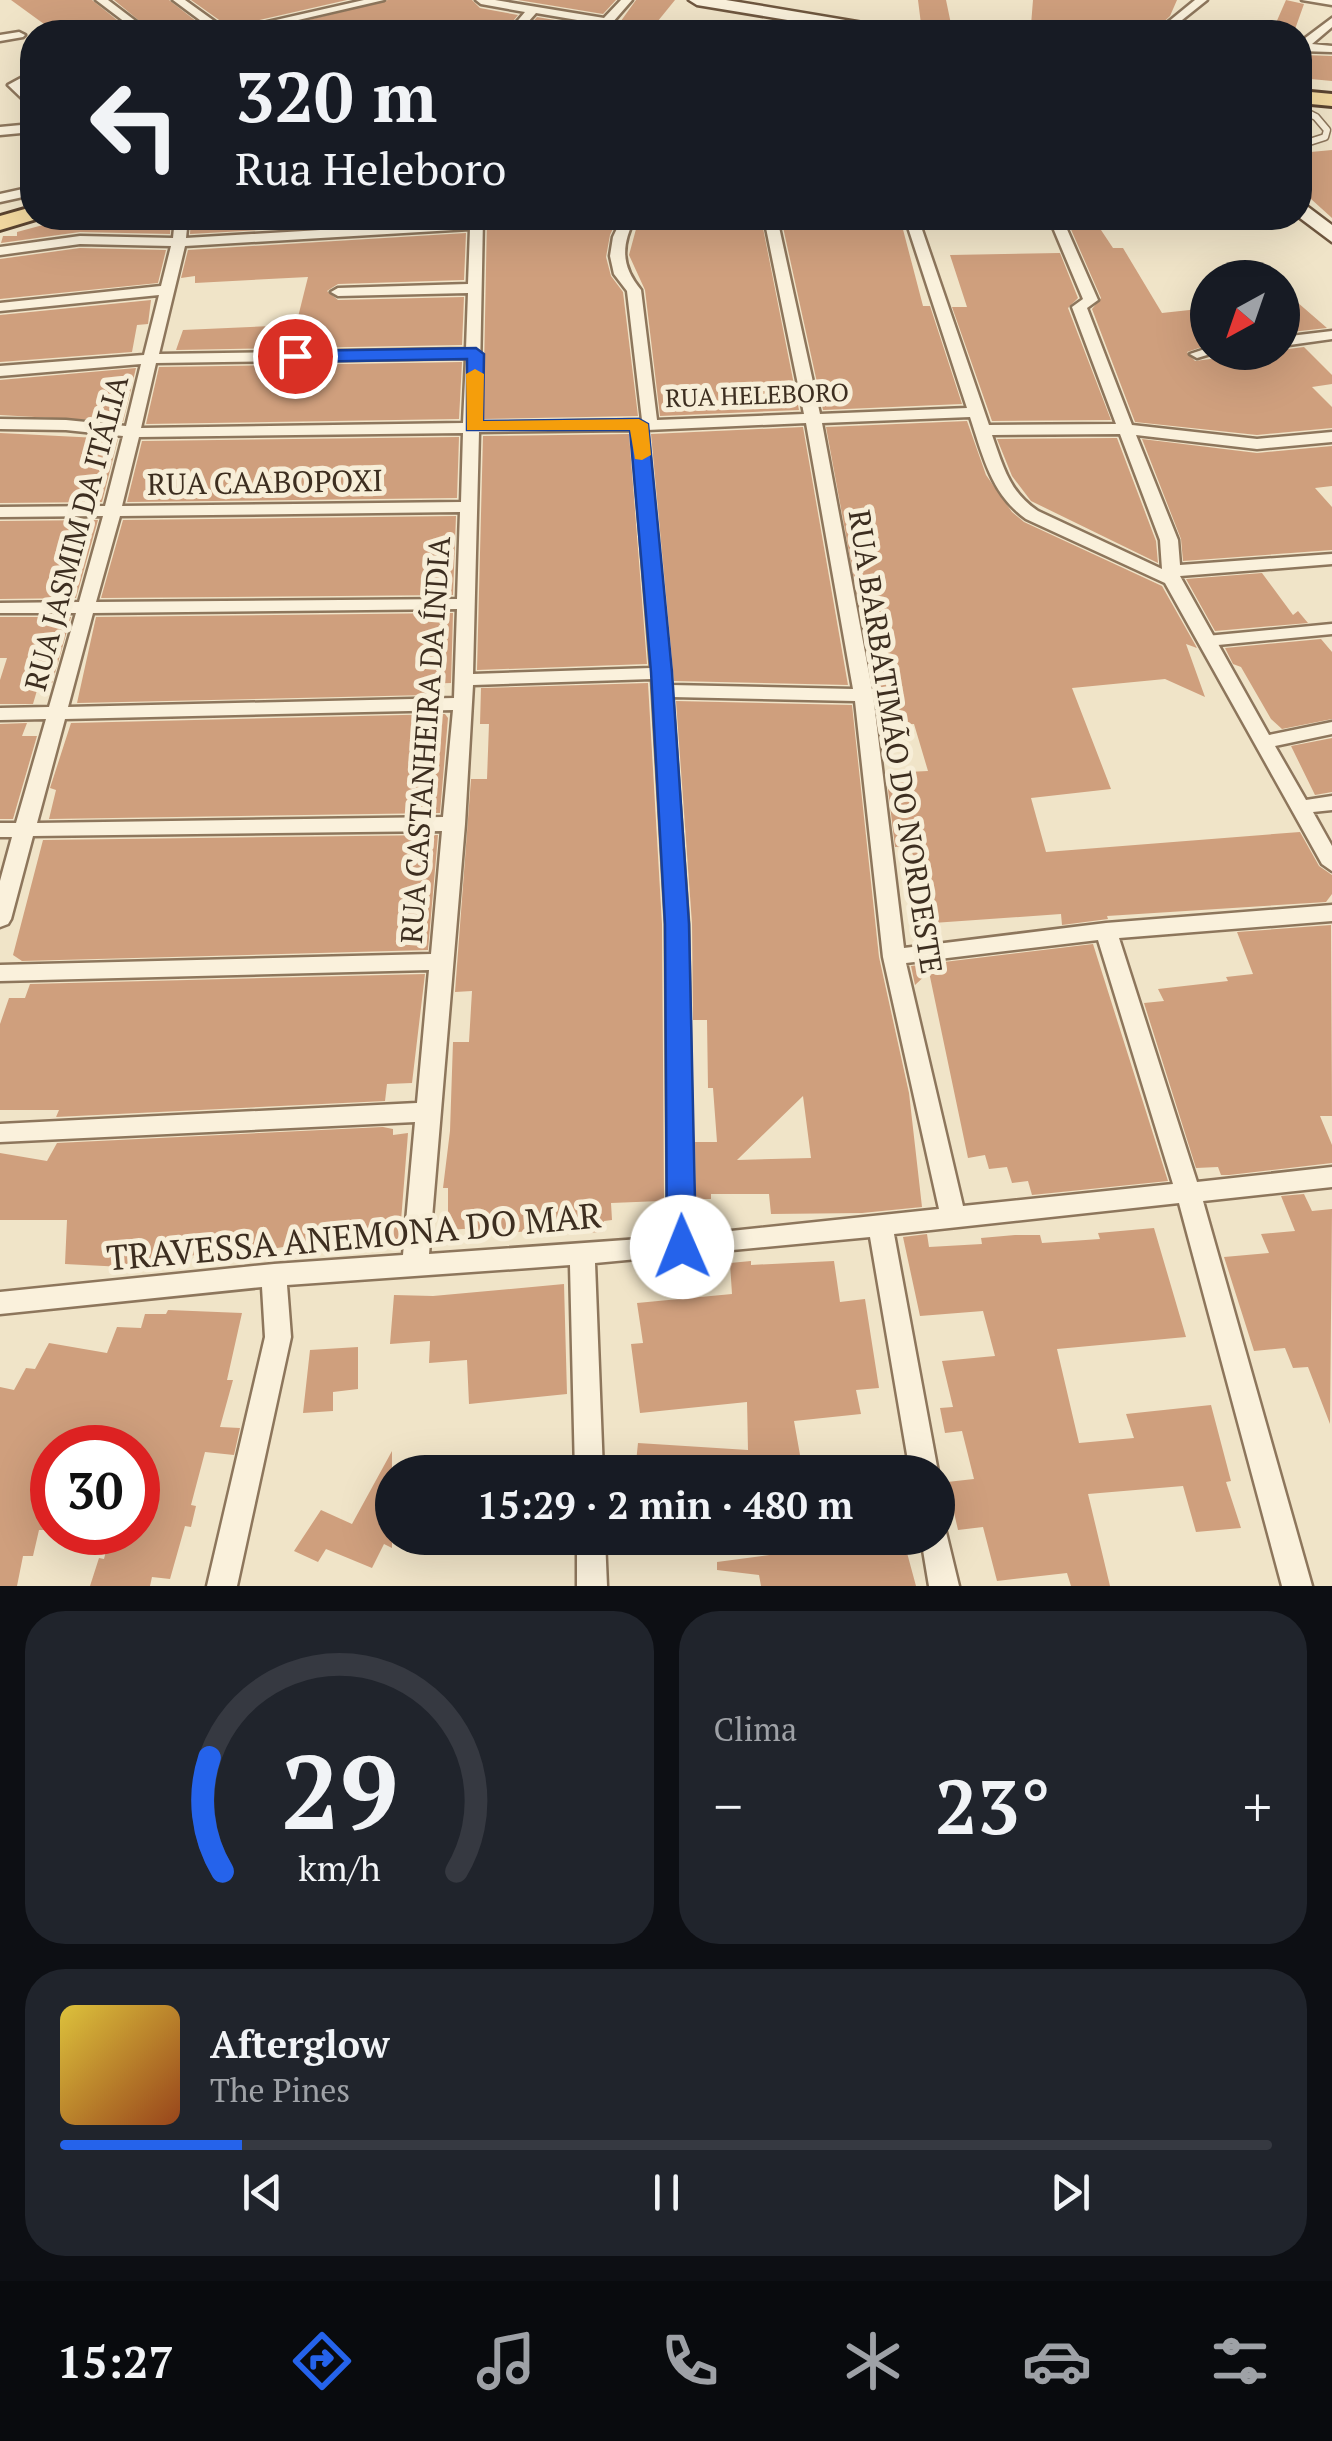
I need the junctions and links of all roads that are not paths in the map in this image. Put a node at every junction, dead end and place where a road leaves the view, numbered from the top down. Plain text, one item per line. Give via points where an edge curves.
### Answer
1 (101, 0) edge
2 (178, 0) edge
3 (307, 0) edge
4 (379, 0) edge
5 (480, 0) edge
6 (627, 0) edge
7 (697, 0) edge
8 (1202, 0) edge
9 (1307, 0) edge
10 (1332, 2) edge
11 (532, 11) junction
12 (325, 12) junction
13 (128, 20) edge
14 (206, 20) edge
15 (288, 20) edge
16 (524, 20) edge
17 (574, 20) edge
18 (611, 20) edge
19 (816, 20) edge
20 (1176, 20) edge
21 (1332, 21) edge
22 (19, 35) dead end
23 (0, 38) edge
24 (1312, 38) edge
25 (1312, 115) edge
26 (1312, 141) edge
27 (1312, 218) edge
28 (180, 230) edge
29 (350, 230) edge
30 (478, 230) edge
31 (623, 230) edge
32 (773, 230) edge
33 (916, 230) edge
34 (1061, 230) edge
35 (1332, 236) edge
36 (179, 242) junction
37 (0, 251) edge
38 (476, 288) junction
39 (168, 290) junction
40 (338, 292) dead end
41 (0, 307) edge
42 (1332, 336) edge
43 (1300, 340) edge
44 (476, 354) junction
45 (151, 359) junction
46 (0, 371) edge
47 (976, 412) junction
48 (813, 418) junction
49 (0, 424) edge
50 (644, 424) junction
51 (474, 426) junction
52 (983, 430) junction
53 (1128, 430) junction
54 (132, 432) junction
55 (1332, 437) edge
56 (470, 508) junction
57 (0, 512) edge
58 (112, 512) junction
59 (1332, 559) edge
60 (1173, 576) junction
61 (466, 604) junction
62 (0, 608) edge
63 (86, 608) junction
64 (1332, 630) edge
65 (1206, 641) junction
66 (464, 680) junction
67 (662, 682) junction
68 (864, 696) junction
69 (463, 704) junction
70 (0, 714) edge
71 (58, 714) junction
72 (1332, 728) edge
73 (1262, 742) junction
74 (1332, 804) edge
75 (1299, 807) junction
76 (455, 824) junction
77 (0, 830) edge
78 (25, 830) junction
79 (1332, 864) edge
80 (1332, 913) edge
81 (0, 918) edge
82 (1106, 931) junction
83 (894, 956) junction
84 (442, 962) junction
85 (0, 973) edge
86 (428, 1112) junction
87 (0, 1133) edge
88 (1332, 1177) edge
89 (1188, 1192) junction
90 (953, 1215) junction
91 (880, 1224) junction
92 (682, 1247) junction
93 (582, 1254) junction
94 (415, 1264) junction
95 (274, 1276) junction
96 (0, 1303) edge
97 (588, 1455) edge
98 (921, 1455) edge
99 (591, 1555) edge
100 (938, 1555) edge
101 (222, 1586) edge
102 (592, 1586) edge
103 (944, 1586) edge
104 (1296, 1586) edge

1 - 13 street
2 - 14 street
3 - 12 street
4 - 12 street
5 - 11 street
6 - 18 street
7 - 19 main road
8 - 20 street
9 - 10 street
11 - 16 street
11 - 17 street
12 - 15 street
21 - 24 street
22 - 23 street
25 - 26 lane via 1327,130
27 - 35 main road
28 - 36 street, RUA JASMIM DA ITÁLIA
29 - 36 street
30 - 38 street, RUA CASTANHEIRA DA ÍNDIA
31 - 50 street via 616,246 620,277 634,290
32 - 48 street, RUA BARBATIMÃO DO NORDESTE
33 - 47 street
34 - 53 street via 1091,300 1079,307
36 - 37 street via 80,240
36 - 39 street, RUA JASMIM DA ITÁLIA
38 - 40 street
38 - 44 street, RUA CASTANHEIRA DA ÍNDIA
39 - 41 street
39 - 45 street, RUA JASMIM DA ITÁLIA
42 - 43 street
44 - 45 street
44 - 51 street, RUA CASTANHEIRA DA ÍNDIA
45 - 46 street
45 - 54 street, RUA JASMIM DA ITÁLIA
47 - 48 street, RUA HELEBORO
47 - 52 street
48 - 50 street, RUA HELEBORO
48 - 68 street, RUA BARBATIMÃO DO NORDESTE
49 - 54 street, RUA HELEBORO
50 - 51 street, RUA HELEBORO
50 - 67 street
51 - 54 street, RUA HELEBORO
51 - 56 street, RUA CASTANHEIRA DA ÍNDIA
52 - 53 street
52 - 60 street via 999,480 1016,504
53 - 55 street via 1257,444
53 - 60 street via 1169,540
54 - 58 street, RUA JASMIM DA ITÁLIA
56 - 58 street, RUA CAABOPOXI
56 - 61 street, RUA CASTANHEIRA DA ÍNDIA
57 - 58 street, RUA CAABOPOXI
58 - 63 street, RUA JASMIM DA ITÁLIA
59 - 60 street
60 - 65 street
61 - 63 street
61 - 66 street, RUA CASTANHEIRA DA ÍNDIA
62 - 63 street
63 - 71 street, RUA JASMIM DA ITÁLIA
64 - 65 lane
65 - 73 street
66 - 67 street
66 - 69 street, RUA CASTANHEIRA DA ÍNDIA
67 - 68 street
67 - 92 street via 677,924
68 - 83 street, RUA BARBATIMÃO DO NORDESTE
69 - 71 street
69 - 76 street, RUA CASTANHEIRA DA ÍNDIA
70 - 71 street
71 - 78 street, RUA JASMIM DA ITÁLIA
72 - 73 street
73 - 75 street
74 - 75 street
75 - 79 street
76 - 78 street
76 - 84 street, RUA CASTANHEIRA DA ÍNDIA
77 - 78 street
78 - 81 street, RUA JASMIM DA ITÁLIA
80 - 82 street
82 - 83 street
82 - 89 street
83 - 90 street, RUA BARBATIMÃO DO NORDESTE
84 - 85 street
84 - 86 street, RUA CASTANHEIRA DA ÍNDIA
86 - 87 street
86 - 94 street, RUA CASTANHEIRA DA ÍNDIA
88 - 89 street, TRAVESSA ANEMONA DO MAR
89 - 90 street, TRAVESSA ANEMONA DO MAR
89 - 104 street
90 - 91 street, TRAVESSA ANEMONA DO MAR
91 - 92 street, TRAVESSA ANEMONA DO MAR
91 - 98 street
92 - 93 street, TRAVESSA ANEMONA DO MAR
93 - 94 street, TRAVESSA ANEMONA DO MAR
93 - 97 street
94 - 95 street, TRAVESSA ANEMONA DO MAR
95 - 96 street, TRAVESSA ANEMONA DO MAR
95 - 101 street via 278,1337
99 - 102 street
100 - 103 street

